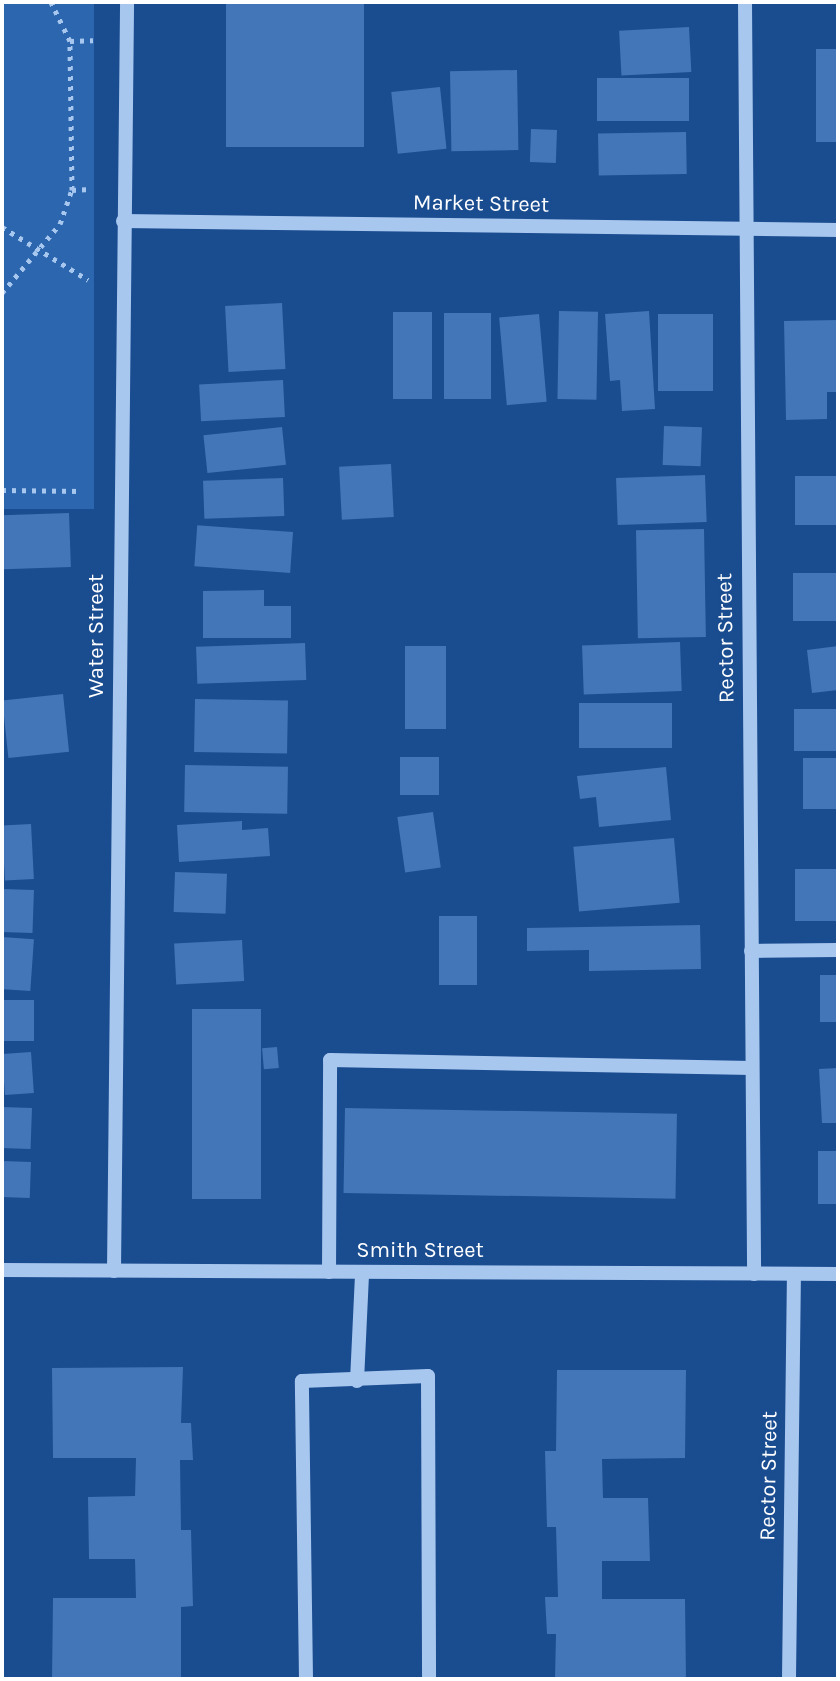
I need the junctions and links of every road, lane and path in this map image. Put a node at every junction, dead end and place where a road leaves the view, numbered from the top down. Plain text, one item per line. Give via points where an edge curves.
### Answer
1 (51, 2) edge
2 (127, 2) edge
3 (745, 2) edge
4 (93, 40) dead end
5 (70, 41) junction
6 (90, 189) dead end
7 (72, 190) junction
8 (123, 221) junction
9 (2, 227) edge
10 (744, 229) junction
11 (838, 230) edge
12 (39, 252) junction
13 (88, 280) dead end
14 (2, 293) edge
15 (2, 490) edge
16 (82, 491) dead end
17 (838, 950) edge
18 (751, 951) junction
19 (752, 1068) junction
20 (2, 1270) edge
21 (114, 1271) junction
22 (329, 1272) junction
23 (362, 1273) junction
24 (754, 1274) junction
25 (794, 1274) junction
26 (838, 1274) edge
27 (357, 1381) junction
28 (306, 1679) edge
29 (429, 1679) edge
30 (789, 1679) edge

1 - 5 path
2 - 8 street, Water Street
3 - 10 street, Rector Street
4 - 5 path
5 - 7 path
6 - 7 path
7 - 12 path via 60,224
8 - 10 street, Market Street
8 - 21 street, Water Street
9 - 12 path
10 - 11 street, Market Street
10 - 18 street, Rector Street
12 - 13 path
12 - 14 path
15 - 16 path
17 - 18 street
18 - 19 street, Rector Street
19 - 22 street via 330,1060
19 - 24 street, Rector Street
20 - 21 street, Smith Street
21 - 22 street, Smith Street
22 - 23 street, Smith Street
23 - 24 street, Smith Street
23 - 27 street
24 - 25 street, Smith Street
25 - 26 street, Smith Street
25 - 30 street, Rector Street
27 - 28 street via 302,1381
27 - 29 street via 428,1376

